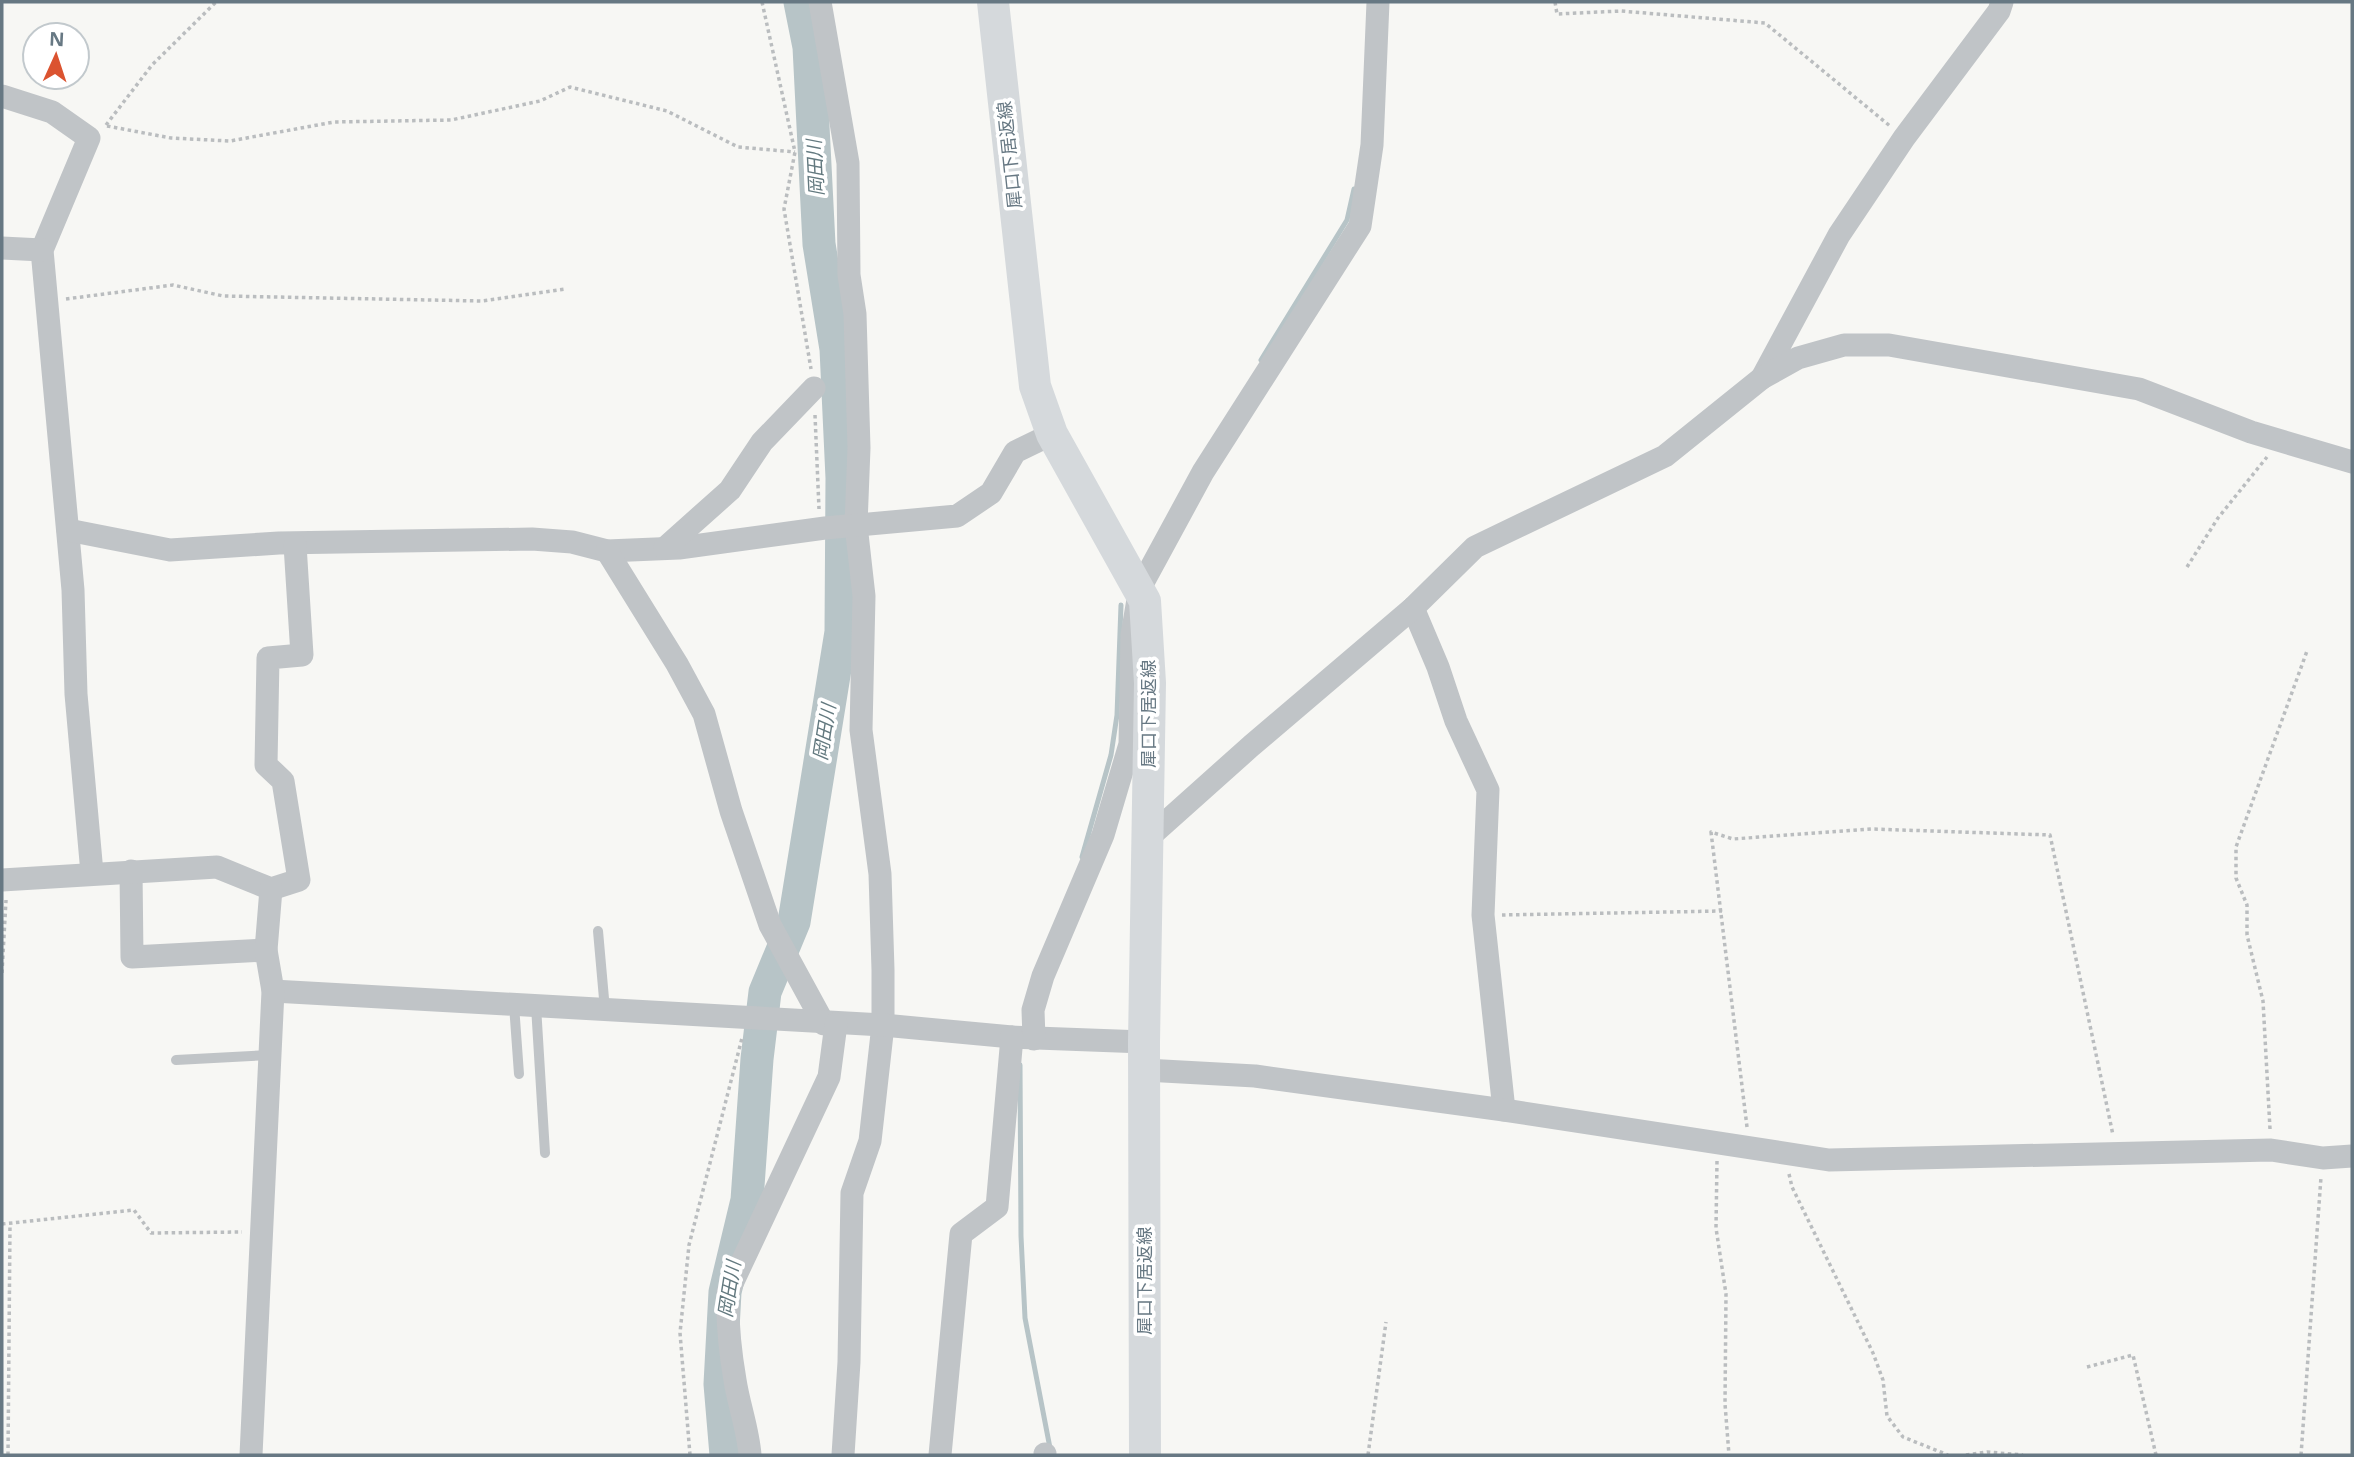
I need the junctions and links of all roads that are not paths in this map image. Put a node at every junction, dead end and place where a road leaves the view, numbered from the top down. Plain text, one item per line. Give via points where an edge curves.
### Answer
1 (820, 2) edge
2 (993, 2) edge
3 (1378, 2) edge
4 (2002, 2) edge
5 (2, 96) edge
6 (2, 248) edge
7 (42, 250) junction
8 (1762, 378) junction
9 (814, 388) road end
10 (1052, 434) junction
11 (2352, 462) edge
12 (856, 525) junction
13 (68, 530) junction
14 (295, 545) junction
15 (665, 548) junction
16 (607, 551) junction
17 (1140, 588) junction
18 (1413, 608) junction
19 (1147, 839) junction
20 (131, 871) junction
21 (92, 873) junction
22 (4, 880) edge
23 (271, 889) junction
24 (598, 931) dead end
25 (266, 950) junction
26 (273, 990) junction
27 (525, 1005) junction
28 (604, 1010) junction
29 (830, 1024) junction
30 (883, 1025) junction
31 (1023, 1038) junction
32 (270, 1055) junction
33 (1144, 1056) junction
34 (176, 1060) dead end
35 (519, 1074) dead end
36 (1504, 1110) junction
37 (545, 1153) dead end
38 (2352, 1156) edge
39 (251, 1455) edge
40 (750, 1455) edge
41 (843, 1455) edge
42 (940, 1455) edge
43 (1145, 1455) edge

1 - 12 street via 848,163 859,448
2 - 10 main road, 犀口下居返線 via 1035,386
3 - 17 street via 1371,145 1360,226 1203,472
4 - 8 street via 1839,235
5 - 7 street via 97,132
6 - 7 street
7 - 13 street
8 - 11 street via 1798,358 1843,345 1889,345 2139,389 2279,442
8 - 18 street via 1665,456 1475,547
9 - 15 street via 762,442 730,490
10 - 12 street via 1015,452 990,493 957,516
10 - 17 main road, 犀口下居返線
12 - 15 street
12 - 30 street via 864,596 862,730 880,874
13 - 14 street via 170,550
13 - 21 street
14 - 16 street via 532,539
14 - 23 street via 302,655 268,658 266,765 283,781 299,880
15 - 16 street
16 - 29 street via 704,714 770,925 794,972
17 - 19 main road, 犀口下居返線 via 1145,601 1150,683
17 - 31 street via 1132,635 1130,744 1103,835 1043,976
18 - 19 street
18 - 36 street via 1488,790 1483,915
19 - 33 main road, 犀口下居返線
20 - 21 street
20 - 23 street via 217,867
20 - 25 street via 132,957
21 - 22 street
23 - 25 street
24 - 28 lane
25 - 26 street
26 - 27 street
26 - 32 street
27 - 28 street
27 - 35 lane
27 - 37 lane
28 - 29 street
29 - 30 street
29 - 40 street via 829,1077 728,1292 735,1381 748,1427
30 - 31 street
30 - 41 street via 870,1141 852,1193
31 - 33 street
31 - 42 street via 997,1207 961,1234
32 - 34 lane
32 - 39 street
33 - 36 street
33 - 43 main road, 犀口下居返線
36 - 38 street via 1829,1160 2271,1150 2323,1158

